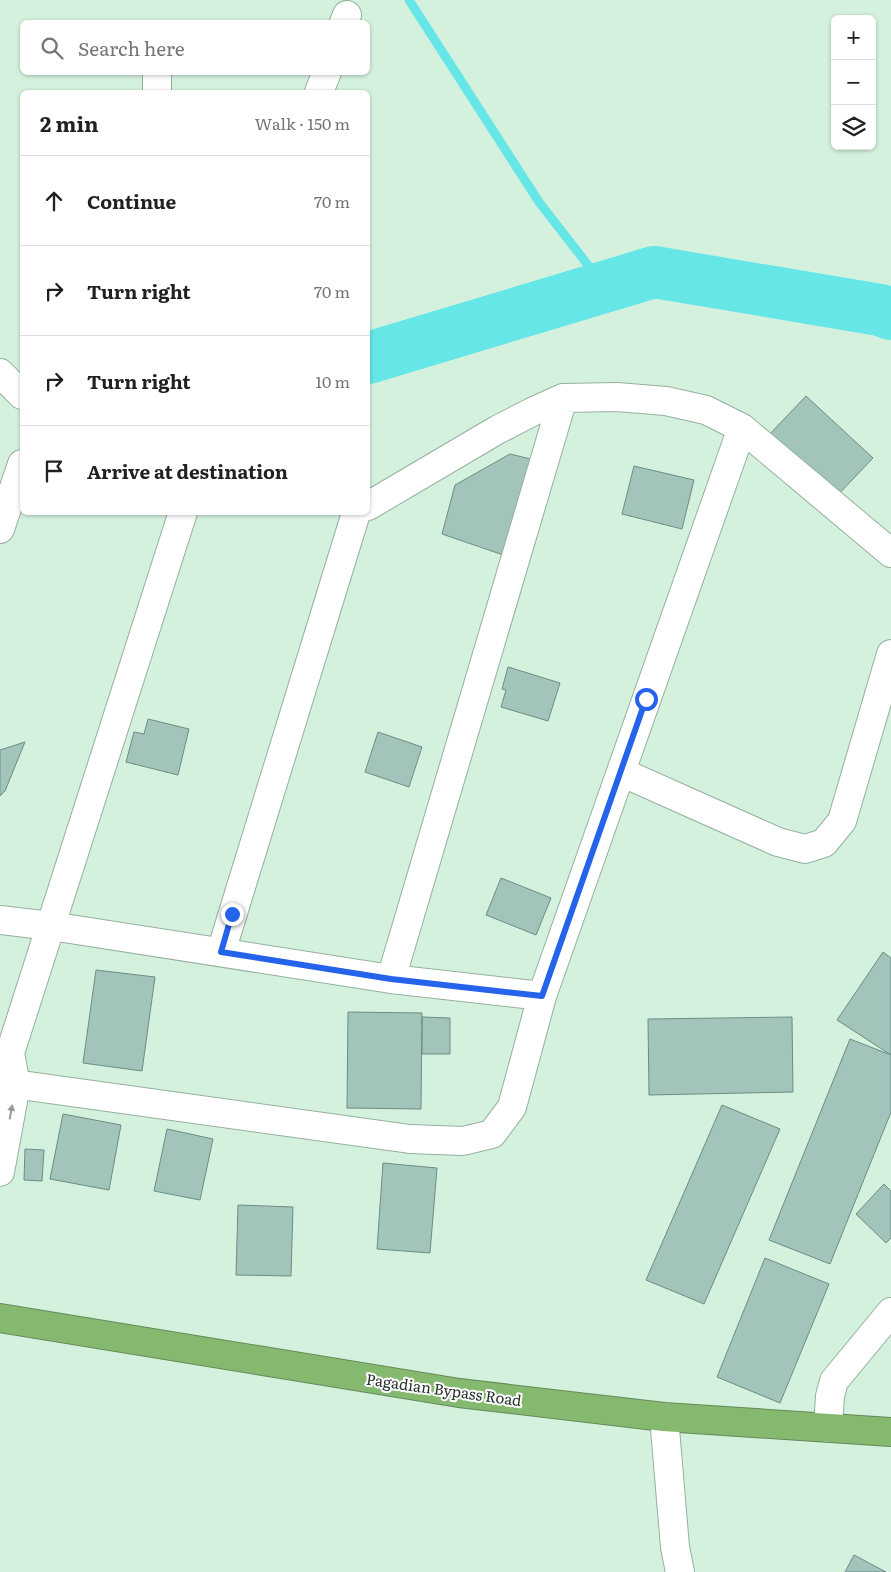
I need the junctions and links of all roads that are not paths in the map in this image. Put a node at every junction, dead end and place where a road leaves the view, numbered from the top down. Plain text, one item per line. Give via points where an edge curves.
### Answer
1 (157, 75) edge
2 (325, 75) edge
3 (156, 90) edge
4 (321, 90) edge
5 (0, 373) edge
6 (20, 393) edge
7 (563, 398) junction
8 (742, 428) junction
9 (20, 470) edge
10 (370, 504) edge
11 (182, 515) edge
12 (357, 515) edge
13 (0, 529) edge
14 (891, 553) edge
15 (891, 654) edge
16 (621, 772) junction
17 (0, 920) edge
18 (51, 926) junction
19 (221, 952) junction
20 (391, 979) junction
21 (542, 996) junction
22 (5, 1057) edge
23 (8, 1084) edge
24 (0, 1172) edge
25 (891, 1312) edge
26 (0, 1318) edge
27 (664, 1417) junction
28 (828, 1428) junction
29 (891, 1432) edge
30 (680, 1572) edge

1 - 3 street
2 - 4 street
5 - 6 street
7 - 8 street via 617,397 666,401 706,410
7 - 10 street via 497,430
7 - 20 street
8 - 14 street
8 - 16 street
9 - 13 street
11 - 18 street
12 - 19 street
15 - 16 street via 842,821 824,843 805,849 778,842
16 - 21 street
17 - 18 street
18 - 19 street
18 - 22 street
19 - 20 street
20 - 21 street
21 - 23 street via 512,1107 492,1134 463,1141 410,1139
22 - 23 street
24 -> 23 street
25 - 28 street via 834,1381
26 - 27 highway, Pagadian Bypass Road via 459,1393
27 - 28 highway, Pagadian Bypass Road
27 - 30 street
28 - 29 highway, Pagadian Bypass Road

